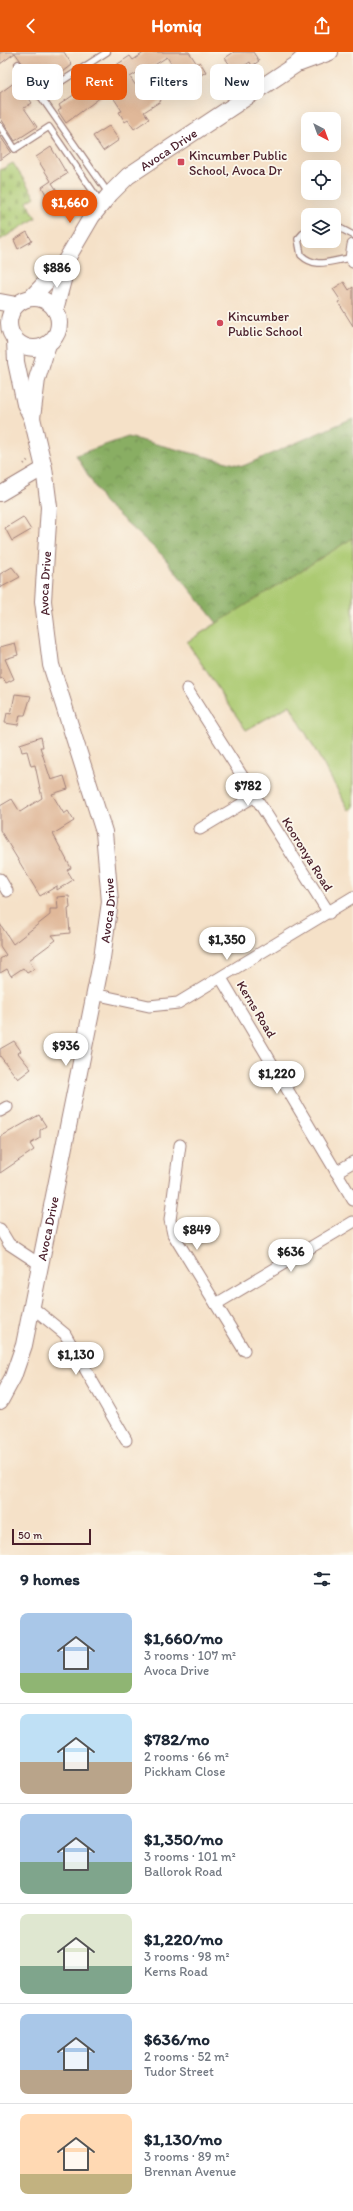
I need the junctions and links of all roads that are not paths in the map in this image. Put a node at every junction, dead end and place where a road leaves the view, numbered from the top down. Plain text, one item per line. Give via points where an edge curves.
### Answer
1 (107, 52) edge
2 (310, 52) edge
3 (330, 52) edge
4 (298, 64) junction
5 (63, 80) edge
6 (42, 100) edge
7 (0, 126) edge
8 (106, 199) junction
9 (341, 229) edge
10 (353, 235) edge
11 (301, 236) edge
12 (353, 245) edge
13 (352, 260) edge
14 (65, 262) junction
15 (31, 298) junction
16 (0, 302) edge
17 (16, 305) junction
18 (55, 310) junction
19 (8, 333) edge
20 (48, 344) junction
21 (32, 418) junction
22 (44, 468) junction
23 (0, 494) edge
24 (187, 689) dead end
25 (255, 796) junction
26 (200, 829) dead end
27 (0, 879) edge
28 (7, 891) dead end
29 (353, 897) edge
30 (329, 913) junction
31 (222, 978) junction
32 (94, 994) junction
33 (180, 1145) dead end
34 (353, 1162) edge
35 (336, 1172) junction
36 (353, 1200) edge
37 (353, 1222) edge
38 (0, 1229) edge
39 (5, 1245) edge
40 (41, 1265) junction
41 (216, 1304) junction
42 (32, 1307) junction
43 (244, 1350) dead end
44 (0, 1401) edge
45 (126, 1440) dead end

1 - 5 lane
2 - 4 main road, Avoca Drive
3 - 4 main road, Avoca Drive
4 - 8 main road, Avoca Drive via 147,162
6 - 8 lane
7 - 8 lane via 15,149 49,126
8 - 14 main road, Avoca Drive via 82,231
9 - 10 lane
11 - 13 lane via 298,239 301,255 307,261 318,265
12 - 13 street
14 - 15 main road, Avoca Drive
14 - 18 main road, Avoca Drive
15 - 17 main road
15 - 18 main road via 45,301
16 - 17 main road
17 - 19 main road via 9,318
18 - 20 main road via 59,324 54,339
19 - 20 main road via 20,345 34,349
19 - 21 main road, Avoca Drive via 25,404
20 - 21 main road, Avoca Drive via 37,379
21 - 22 main road, Avoca Drive
22 - 23 street
22 - 32 main road, Avoca Drive via 49,507 43,601 51,665 104,832 107,863 110,902
24 - 25 street, Kooronya Road
25 - 26 street
25 - 30 street, Kooronya Road
27 - 28 street
29 - 30 street
30 - 31 street
31 - 32 street via 178,1004 149,1006
31 - 35 street, Kerns Road
32 - 40 main road, Avoca Drive
33 - 41 street via 170,1220 173,1234
34 - 35 street
35 - 36 street, Kerns Road
37 - 41 street
38 - 39 street
39 - 40 street
40 - 42 main road, Avoca Drive
41 - 43 street
42 - 44 main road, Avoca Drive via 24,1346 13,1377
42 - 45 street via 65,1334

